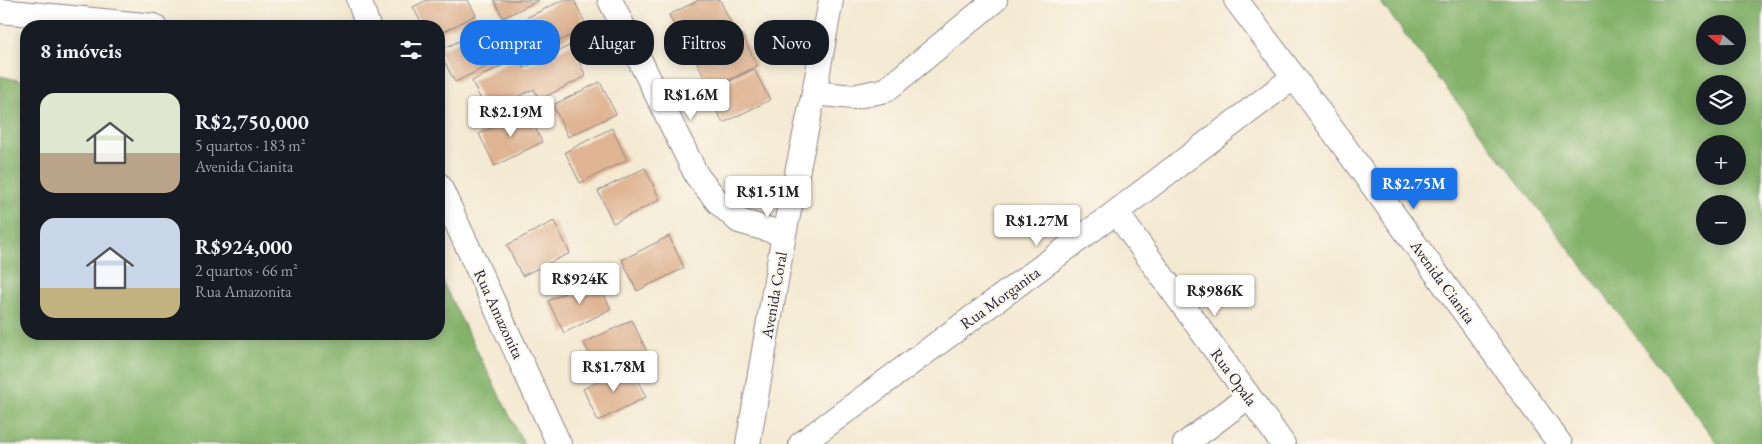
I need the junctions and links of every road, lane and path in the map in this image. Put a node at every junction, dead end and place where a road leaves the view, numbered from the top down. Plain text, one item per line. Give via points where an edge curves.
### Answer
1 (359, 0) edge
2 (610, 0) edge
3 (831, 0) edge
4 (995, 0) edge
5 (1236, 0) edge
6 (0, 11) edge
7 (92, 20) edge
8 (366, 20) edge
9 (1294, 77) junction
10 (814, 93) junction
11 (445, 198) edge
12 (1116, 212) junction
13 (784, 234) junction
14 (1248, 397) junction
15 (559, 444) edge
16 (748, 444) edge
17 (801, 444) edge
18 (1185, 444) edge
19 (1283, 444) edge
20 (1560, 444) edge

1 - 8 street
2 - 13 street via 697,176 718,202 740,221
3 - 10 street, Avenida Coral
4 - 10 street via 886,90 853,97
5 - 9 street, Avenida Cianita
6 - 7 street
9 - 12 street, Rua Morganita
9 - 20 street, Avenida Cianita
10 - 13 street, Avenida Coral
11 - 15 street, Rua Amazonita
12 - 14 street, Rua Opala
12 - 17 street, Rua Morganita
13 - 16 street, Avenida Coral
14 - 18 street
14 - 19 street, Rua Opala

